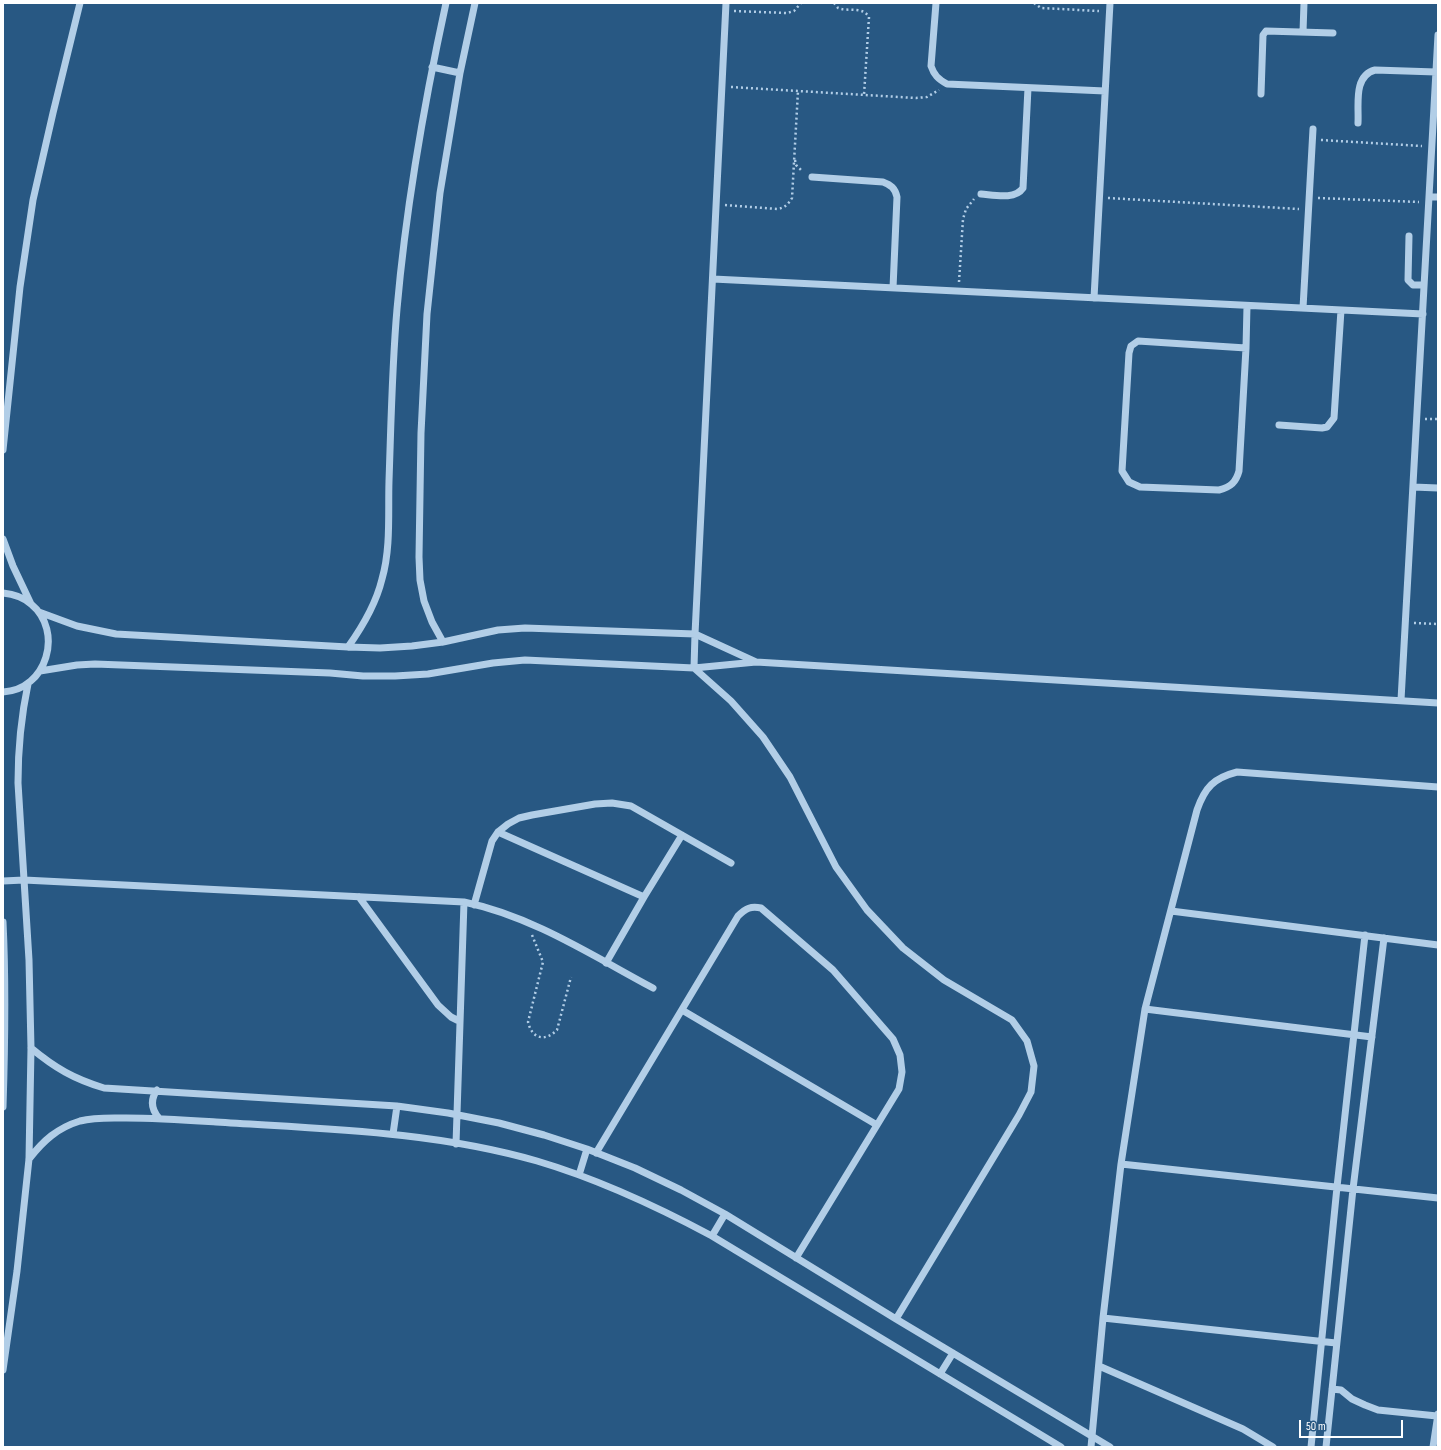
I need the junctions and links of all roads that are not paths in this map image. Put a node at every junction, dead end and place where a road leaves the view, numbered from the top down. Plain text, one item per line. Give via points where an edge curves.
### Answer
1 (80, 3) edge
2 (446, 3) edge
3 (475, 3) edge
4 (726, 3) edge
5 (936, 3) edge
6 (1110, 3) edge
7 (1304, 3) edge
8 (1303, 32) junction
9 (1333, 33) dead end
10 (1438, 35) edge
11 (432, 67) junction
12 (1436, 72) junction
13 (460, 73) junction
14 (1028, 88) junction
15 (1105, 91) junction
16 (1261, 94) dead end
17 (1358, 123) dead end
18 (1313, 129) dead end
19 (812, 177) road end
20 (981, 194) road end
21 (1438, 197) edge
22 (1429, 200) junction
23 (1409, 236) dead end
24 (713, 279) junction
25 (1424, 285) junction
26 (893, 288) junction
27 (1094, 298) junction
28 (1247, 306) junction
29 (1303, 308) junction
30 (1341, 310) junction
31 (1423, 314) junction
32 (1246, 348) junction
33 (1279, 425) dead end
34 (3, 450) edge
35 (1413, 487) junction
36 (1438, 488) edge
37 (3, 539) edge
38 (3, 592) edge
39 (32, 604) junction
40 (39, 612) junction
41 (695, 634) junction
42 (443, 642) junction
43 (348, 647) junction
44 (756, 662) junction
45 (694, 668) junction
46 (40, 671) junction
47 (28, 684) junction
48 (3, 692) edge
49 (1401, 700) junction
50 (1438, 703) edge
51 (1438, 787) edge
52 (498, 832) junction
53 (682, 834) junction
54 (731, 863) dead end
55 (24, 880) junction
56 (3, 881) edge
57 (360, 897) junction
58 (644, 897) junction
59 (464, 902) junction
60 (474, 904) junction
61 (1171, 910) junction
62 (3, 922) edge
63 (1365, 936) junction
64 (1384, 938) junction
65 (1438, 945) edge
66 (606, 963) junction
67 (653, 988) dead end
68 (1145, 1009) junction
69 (682, 1010) junction
70 (459, 1021) junction
71 (1355, 1034) junction
72 (1372, 1037) junction
73 (31, 1048) junction
74 (157, 1090) junction
75 (397, 1106) junction
76 (3, 1107) edge
77 (457, 1114) junction
78 (159, 1118) junction
79 (877, 1125) junction
80 (393, 1134) junction
81 (456, 1144) junction
82 (588, 1150) junction
83 (596, 1153) junction
84 (29, 1159) junction
85 (1121, 1164) junction
86 (579, 1175) junction
87 (1337, 1188) junction
88 (1353, 1189) junction
89 (1438, 1198) edge
90 (725, 1214) junction
91 (712, 1236) junction
92 (796, 1258) junction
93 (1103, 1318) junction
94 (896, 1319) junction
95 (1322, 1342) junction
96 (1336, 1343) junction
97 (953, 1353) junction
98 (1099, 1366) junction
99 (3, 1370) edge
100 (940, 1374) junction
101 (1332, 1389) junction
102 (1437, 1415) edge
103 (1092, 1436) junction
104 (1061, 1447) edge
105 (1091, 1447) edge
106 (1110, 1447) edge
107 (1273, 1447) edge
108 (1311, 1447) edge
109 (1326, 1447) edge
110 (1433, 1447) edge

1 - 34 street via 33,200 20,287
2 - 11 street
3 - 13 street
4 - 24 street
5 - 14 street via 931,66 939,80 947,84
6 - 15 street
7 - 8 street
8 - 9 street
8 - 16 street via 1268,30 1264,33
10 - 12 street
11 - 13 street
11 - 43 street via 411,188 397,309 387,554 374,603 363,626
12 - 17 street via 1375,70 1365,75 1360,84
12 - 22 street
13 - 42 street via 438,208 427,314 421,433 418,557 420,580 424,602
14 - 15 street
14 - 20 street via 1023,188 1013,196
15 - 27 street
18 - 29 street
19 - 26 street via 883,182 896,191
21 - 22 street
22 - 25 street
23 - 25 street via 1408,280 1413,284
24 - 26 street
24 - 41 street
25 - 31 street
26 - 27 street
27 - 28 street
28 - 29 street
28 - 32 street
29 - 30 street
30 - 31 street
30 - 33 street via 1334,418 1327,427 1322,428
31 - 35 street
32 - 32 street via 1239,471 1233,484 1219,490 1140,487 1129,482 1122,471 1131,346 1138,341
35 - 36 street
35 - 49 street
37 - 39 street
38 - 39 street via 23,598
39 - 40 street
40 - 43 street via 77,626 116,634
40 - 46 street via 48,631 49,641 45,662
41 - 42 street via 525,628 498,630
41 - 44 street
41 - 45 street
42 - 43 street via 388,647
44 - 45 street
44 - 49 street
45 - 46 street via 525,660 428,674 395,676 95,664
45 - 94 street via 731,701 763,737 790,777 836,867 867,910 903,948 944,980 1012,1020 1027,1041 1034,1066 1031,1092
46 - 47 street
47 - 48 street
47 - 55 street via 18,758
49 - 50 street
51 - 61 street via 1237,772 1223,776 1211,784 1202,796
52 - 53 street via 519,818 612,802 631,806
52 - 58 street
52 - 60 street via 492,841
53 - 54 street
53 - 58 street
55 - 56 street
55 - 57 street
55 - 73 street
57 - 59 street
57 - 70 street via 438,1005
58 - 66 street
59 - 60 street
59 - 70 street
60 - 66 street via 542,929
61 - 63 street
61 - 68 street
62 - 76 street
63 - 64 street
63 - 71 street
64 - 65 street
64 - 72 street
66 - 67 street
68 - 71 street
68 - 85 street
69 - 79 street
69 - 79 street via 738,916 744,909 753,906 762,908 833,970 893,1039 900,1055 902,1072 899,1090
69 - 83 street
70 - 77 street
71 - 72 street
71 - 87 street
72 - 88 street
73 - 74 street via 65,1074 84,1082 104,1088
73 - 84 street
74 - 75 street
74 - 78 street via 152,1108
75 - 77 street
75 - 80 street
77 - 81 street
77 - 82 street via 544,1135
78 - 80 street
78 - 84 street via 102,1118 80,1121 60,1129 43,1142
79 - 92 street
80 - 81 street
81 - 86 street via 537,1161
82 - 83 street
82 - 86 street
83 - 90 street via 635,1168
84 - 99 street
85 - 87 street
85 - 93 street
86 - 91 street via 644,1201
87 - 88 street
87 - 95 street
88 - 89 street
88 - 96 street
90 - 91 street
90 - 92 street
91 - 100 street
92 - 94 street
93 - 95 street
93 - 98 street
94 - 97 street
95 - 96 street
95 - 108 street
96 - 101 street
97 - 100 street
97 - 103 street
98 - 103 street
98 - 107 street via 1243,1429
100 - 104 street
101 - 102 street via 1341,1390 1352,1399 1378,1410
101 - 109 street
102 - 110 street
103 - 105 street
103 - 106 street

